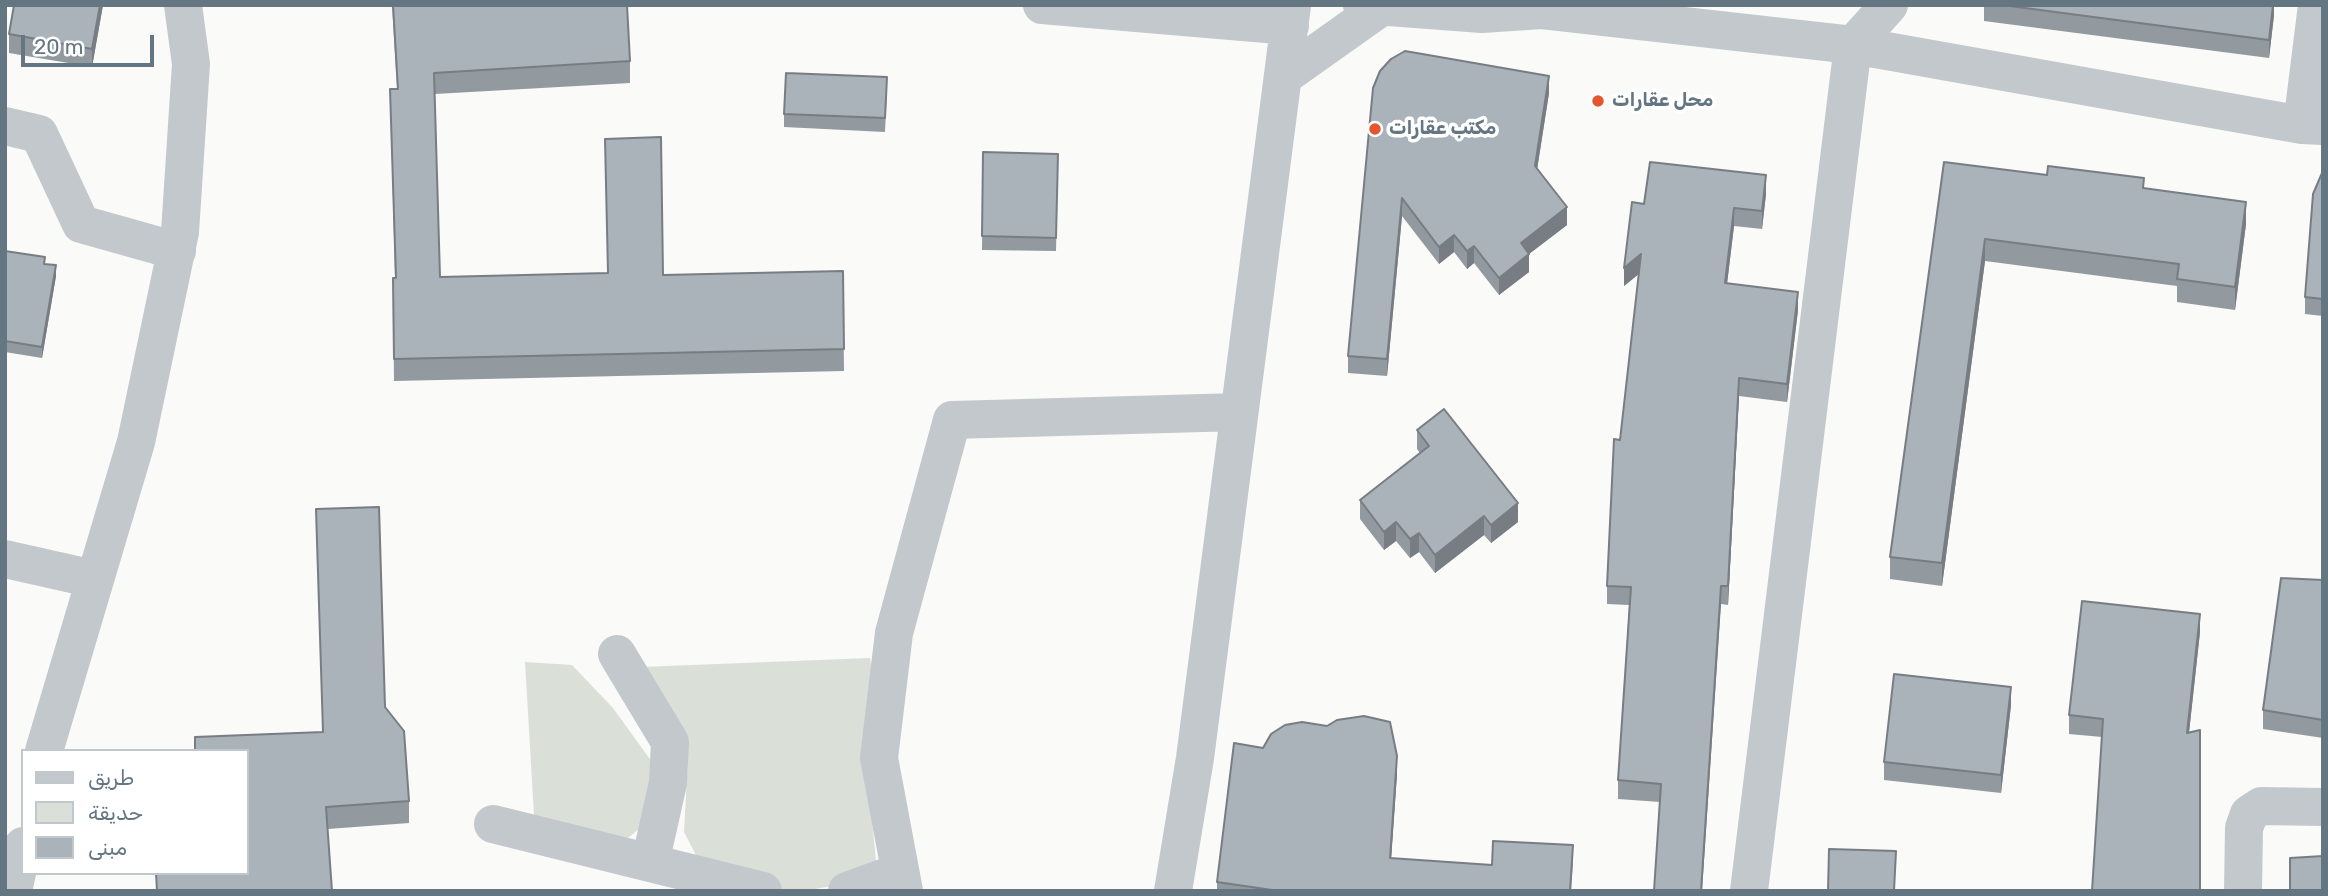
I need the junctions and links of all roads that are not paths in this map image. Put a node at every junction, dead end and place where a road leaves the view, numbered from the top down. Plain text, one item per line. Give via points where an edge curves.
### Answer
1 (183, 5) edge
2 (1041, 5) edge
3 (1889, 5) edge
4 (2317, 5) edge
5 (1371, 6) edge
6 (1535, 8) edge
7 (1291, 15) edge
8 (1853, 45) junction
9 (1284, 76) junction
10 (2312, 125) edge
11 (5, 126) edge
12 (177, 251) junction
13 (1239, 412) junction
14 (5, 559) edge
15 (94, 579) junction
16 (617, 653) dead end
17 (45, 749) edge
18 (2323, 807) edge
19 (493, 824) dead end
20 (21, 855) edge
21 (650, 863) junction
22 (902, 881) edge
23 (13, 891) edge
24 (763, 891) edge
25 (847, 891) edge
26 (1173, 891) edge
27 (1749, 891) edge
28 (2243, 891) edge

1 - 12 street via 191,64
2 - 7 street
3 - 8 street
4 - 10 street
5 - 6 street via 1482,14
5 - 9 street
6 - 8 street
7 - 9 street
8 - 10 street
8 - 27 street
9 - 13 street
11 - 12 street via 38,134 82,224
12 - 15 street via 135,442
13 - 22 street via 952,420 894,633 879,758
13 - 26 street via 1195,758
14 - 15 street
15 - 17 street
16 - 21 street via 670,742 668,783
18 - 28 street via 2261,806 2249,814 2244,828
19 - 21 street
20 - 23 street
21 - 24 street
22 - 25 street

